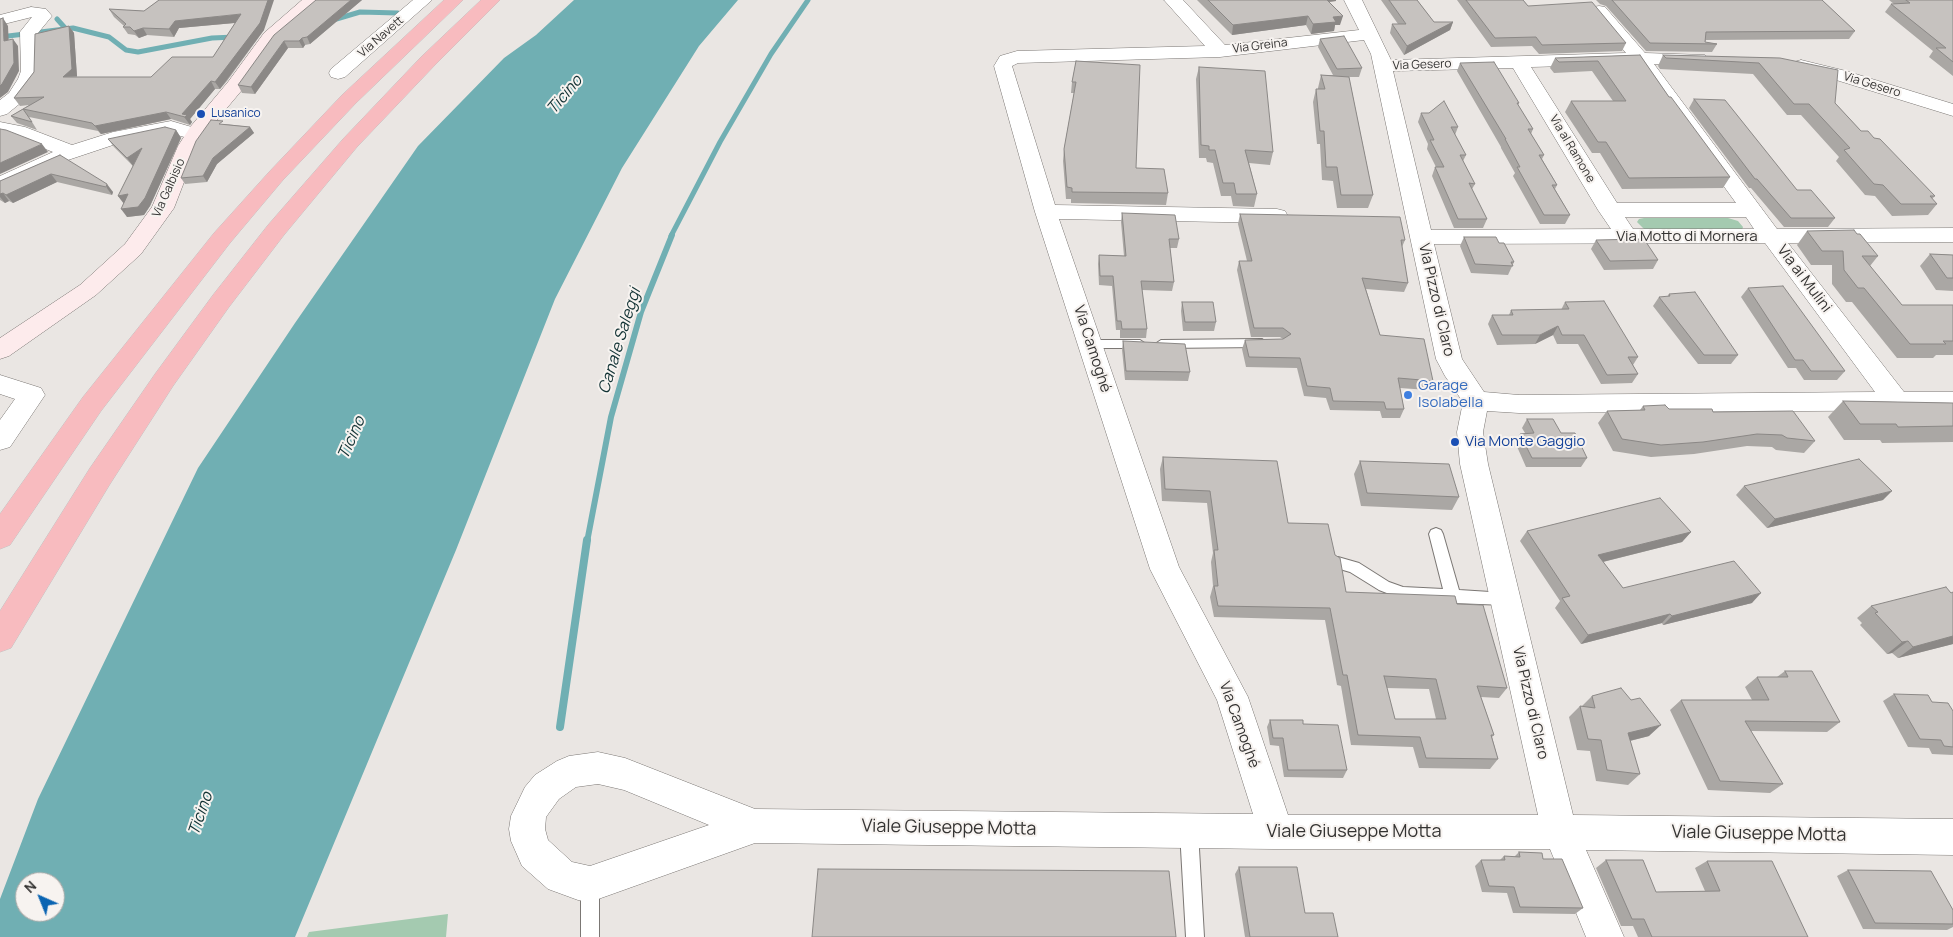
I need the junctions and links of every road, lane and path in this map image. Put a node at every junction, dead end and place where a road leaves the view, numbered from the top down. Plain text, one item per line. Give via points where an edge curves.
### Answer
1 (312, 0) edge
2 (423, 0) edge
3 (454, 0) edge
4 (492, 0) edge
5 (1173, 0) edge
6 (1352, 0) edge
7 (1599, 11) edge
8 (0, 20) edge
9 (1370, 34) junction
10 (1220, 51) junction
11 (1640, 58) junction
12 (1717, 60) edge
13 (1519, 62) junction
14 (1782, 62) edge
15 (1382, 66) junction
16 (338, 73) dead end
17 (1953, 110) edge
18 (1, 124) edge
19 (195, 134) junction
20 (71, 152) junction
21 (0, 184) edge
22 (1609, 210) junction
23 (1752, 210) junction
24 (1046, 212) junction
25 (1296, 216) edge
26 (1411, 224) junction
27 (1953, 235) edge
28 (1626, 236) junction
29 (1772, 237) junction
30 (1270, 343) edge
31 (1090, 344) junction
32 (0, 350) edge
33 (0, 384) edge
34 (1476, 401) junction
35 (1897, 402) junction
36 (1953, 402) edge
37 (0, 440) edge
38 (1436, 534) dead end
39 (0, 537) edge
40 (1338, 563) edge
41 (1453, 597) junction
42 (1506, 600) junction
43 (0, 638) edge
44 (755, 826) junction
45 (1189, 830) junction
46 (1273, 832) junction
47 (1560, 832) junction
48 (1953, 837) edge
49 (590, 884) junction
50 (590, 937) edge
51 (1194, 937) edge
52 (1605, 937) edge

1 - 19 street, Via Galbisio via 273,35
2 - 16 street, Via Navett
3 - 39 highway via 349,99 222,238 92,404
4 - 43 highway via 350,143 226,294 100,476
5 - 10 street, Via Greina
6 - 9 street, Via Pizzo di Claro
7 - 11 street
8 - 18 street via 27,12 36,12 43,17 29,34 28,80
9 - 10 street, Via Greina
9 - 15 street, Via Pizzo di Claro
10 - 24 street, Via Camoghé via 1017,57 1004,62
11 - 12 street, Via Gesero
11 - 13 street, Via Gesero
11 - 23 street, Via ai Mulini
13 - 15 street, Via Gesero
13 - 22 street, Via al Ramone
14 - 17 street, Via Gesero via 1839,75
15 - 26 street, Via Pizzo di Claro
18 - 20 street
19 - 20 street via 171,127 153,128
19 - 32 street, Via Galbisio via 163,208 133,249 88,290
20 - 21 street
22 - 23 street
22 - 28 street, Via al Ramone
23 - 29 street, Via ai Mulini
24 - 25 street
24 - 31 street, Via Camoghé
26 - 28 street, Via Motto di Mornera
26 - 34 street, Via Pizzo di Claro via 1449,359
27 - 29 street, Via Motto di Mornera
28 - 29 street, Via Motto di Mornera
29 - 35 street, Via ai Mulini
30 - 31 lane
31 - 46 street, Via Camoghé via 1165,569 1232,697 1269,808
33 - 37 street via 32,395
34 - 35 street via 1519,404
34 - 42 street, Via Pizzo di Claro via 1470,432 1474,464
35 - 36 street
38 - 41 lane
40 - 41 lane via 1354,567 1402,593
41 - 42 lane
42 - 47 street, Via Pizzo di Claro
44 - 45 street, Viale Giuseppe Motta
44 - 49 street, Viale Giuseppe Motta
44 - 49 street, Viale Giuseppe Motta via 619,773 598,768 569,772 536,799 529,816 528,841 547,865 561,876
45 - 46 street, Viale Giuseppe Motta
45 - 51 lane
46 - 47 street, Viale Giuseppe Motta
47 - 48 street, Viale Giuseppe Motta
47 - 52 street, Via Pizzo di Claro
49 - 50 lane

